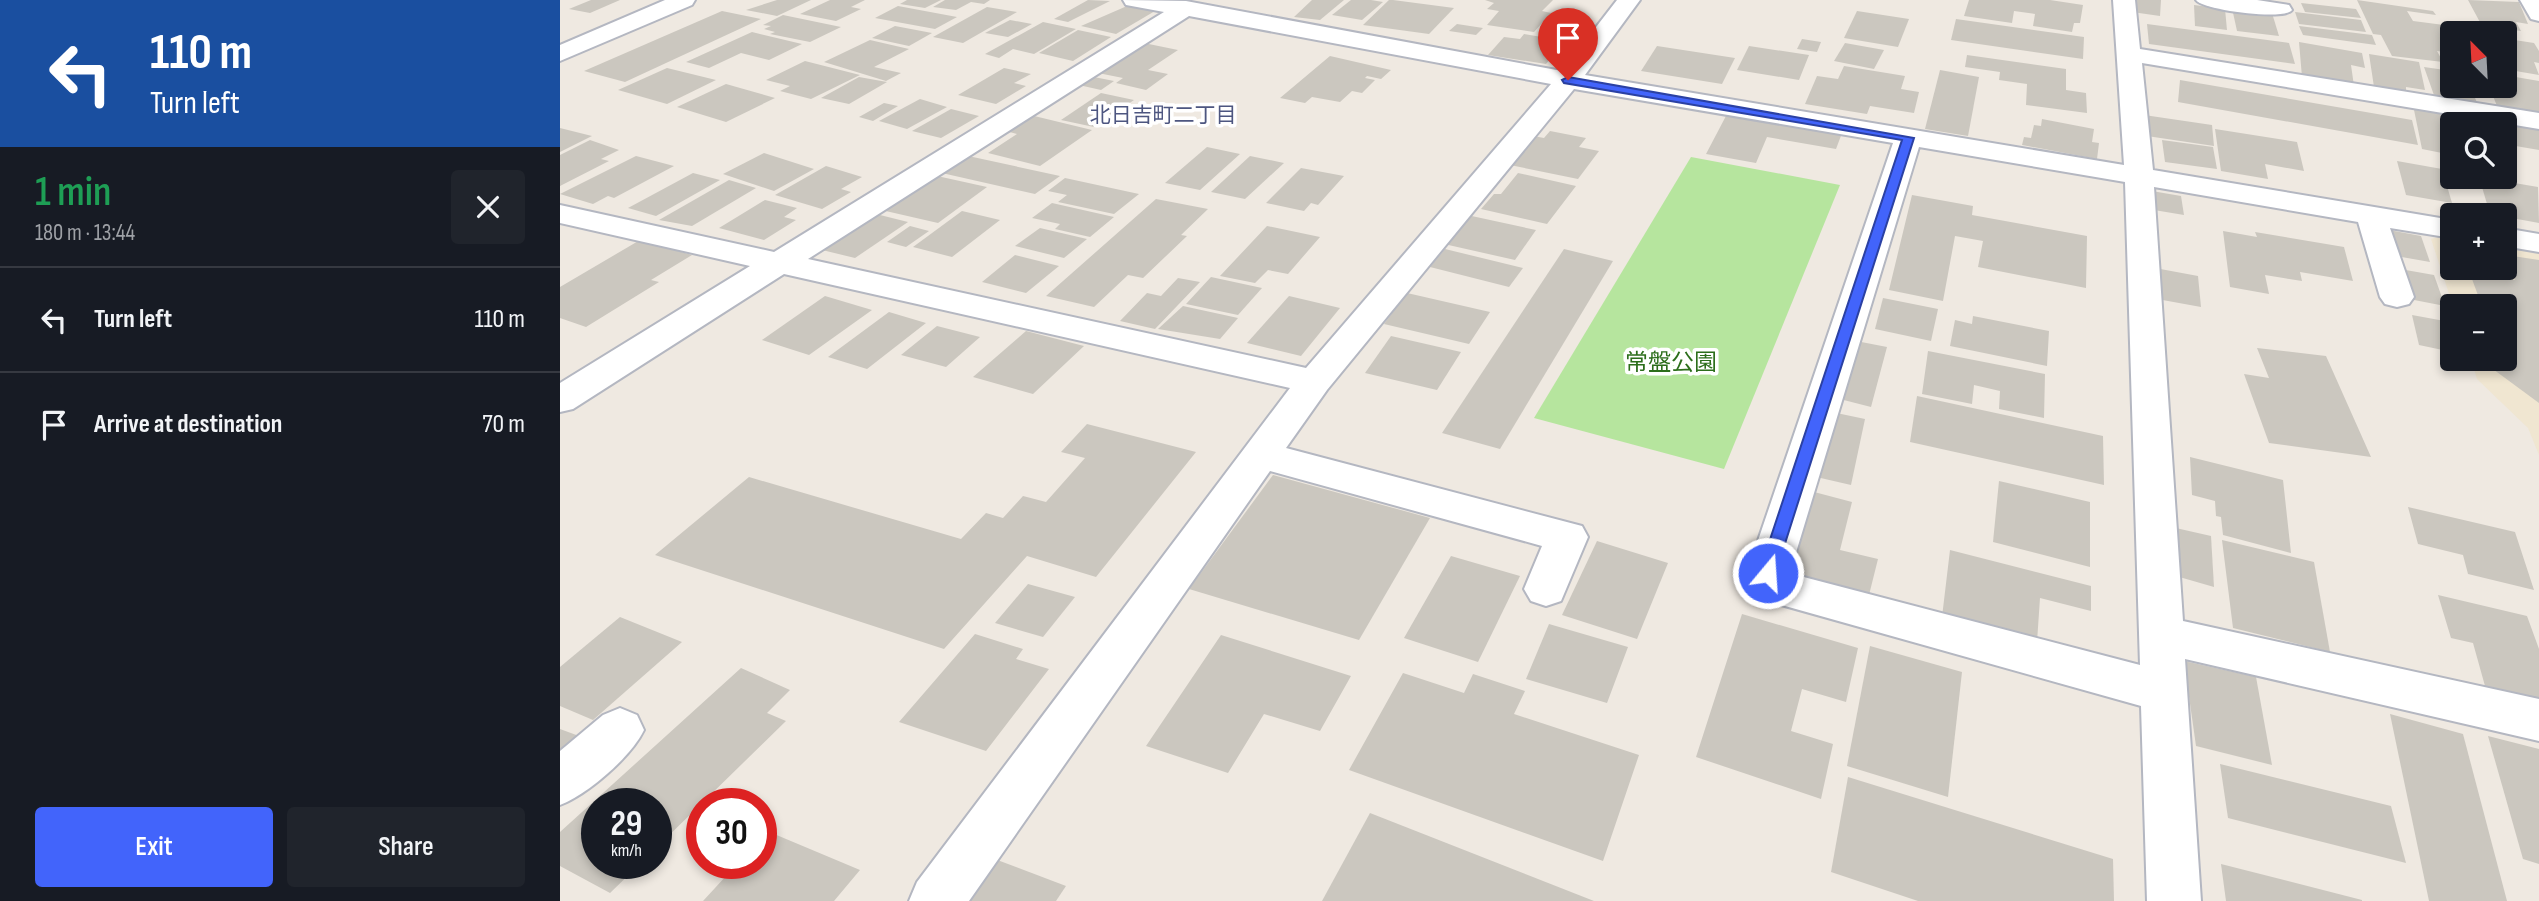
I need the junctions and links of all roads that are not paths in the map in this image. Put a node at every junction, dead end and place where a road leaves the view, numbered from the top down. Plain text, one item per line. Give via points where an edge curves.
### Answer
1 (643, 0) edge
2 (684, 0) edge
3 (1134, 0) edge
4 (1629, 0) edge
5 (2124, 0) edge
6 (2207, 0) edge
7 (2531, 0) edge
8 (1193, 5) edge
9 (2279, 5) edge
10 (2539, 14) edge
11 (560, 35) edge
12 (2288, 35) dead end
13 (560, 54) edge
14 (2129, 54) junction
15 (1568, 80) junction
16 (2539, 121) edge
17 (1908, 138) junction
18 (2139, 177) junction
19 (560, 214) edge
20 (2371, 215) junction
21 (2440, 227) edge
22 (2517, 239) edge
23 (2539, 243) edge
24 (775, 263) junction
25 (2397, 297) dead end
26 (1314, 382) junction
27 (560, 400) edge
28 (1261, 454) junction
29 (1546, 589) dead end
30 (2161, 635) junction
31 (2164, 692) junction
32 (2539, 720) edge
33 (620, 730) dead end
34 (560, 782) edge
35 (936, 901) edge
36 (2174, 901) edge

1 - 11 street
2 - 13 street
3 - 8 street
4 - 15 street
5 - 14 street
6 - 9 street
7 - 10 street
8 - 15 street
8 - 24 street
9 - 12 street
14 - 16 street
14 - 18 street
15 - 17 street
15 - 26 street
17 - 18 street
17 - 31 street via 1768,573 1782,589
18 - 20 street
18 - 30 street
19 - 24 street
20 - 21 street
20 - 25 street
22 - 23 street
24 - 26 street
24 - 27 street
26 - 28 street
28 - 29 street via 1567,537
28 - 35 street
30 - 31 street
30 - 32 street
31 - 36 street
33 - 34 street

